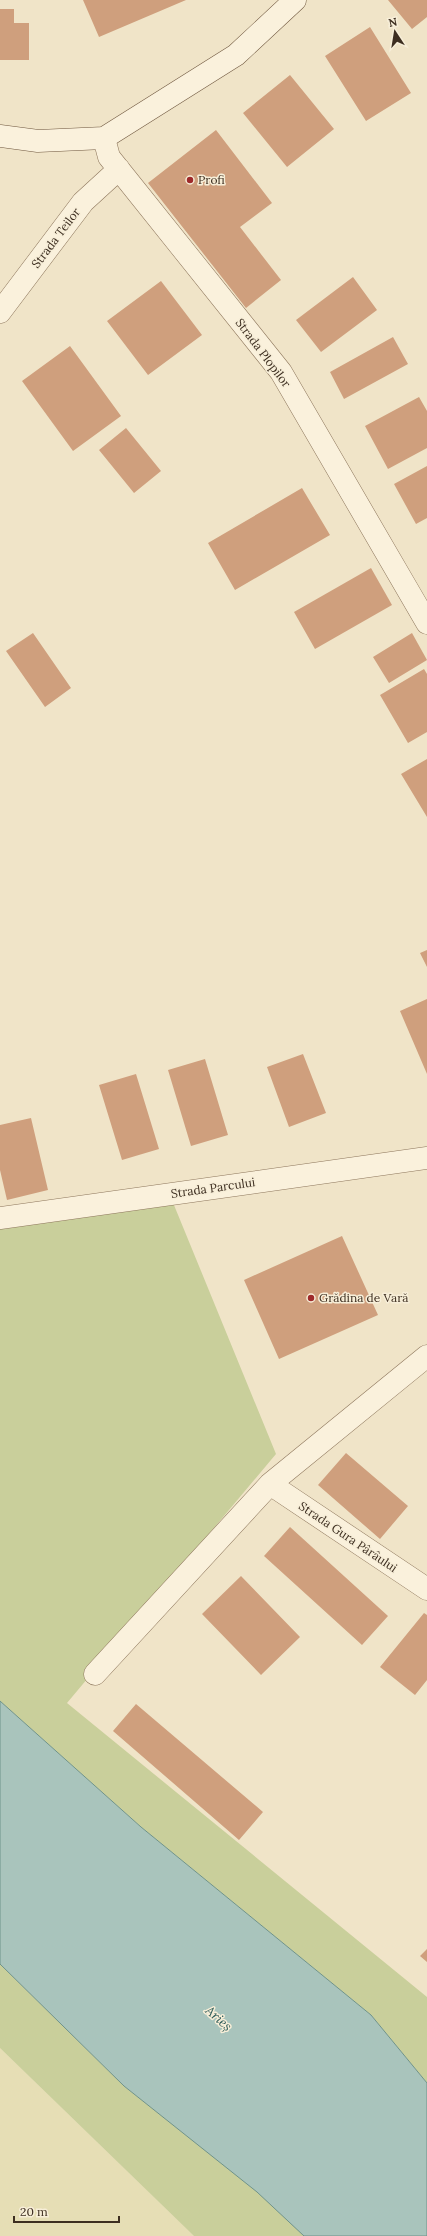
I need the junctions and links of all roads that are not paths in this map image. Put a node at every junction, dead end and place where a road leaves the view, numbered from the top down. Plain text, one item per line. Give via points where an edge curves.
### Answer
1 (294, 0) edge
2 (0, 136) edge
3 (104, 138) junction
4 (119, 169) junction
5 (0, 312) edge
6 (427, 623) edge
7 (427, 1158) edge
8 (0, 1218) edge
9 (427, 1356) edge
10 (270, 1484) junction
11 (427, 1589) edge
12 (95, 1674) dead end

1 - 3 street via 236,55
2 - 3 street via 38,141
3 - 4 street, Strada Plopilor via 109,156
4 - 5 street, Strada Teilor via 83,202
4 - 6 street, Strada Plopilor via 280,372
7 - 8 street, Strada Parcului
9 - 10 street
10 - 11 street, Strada Gura Pârâului
10 - 12 street

